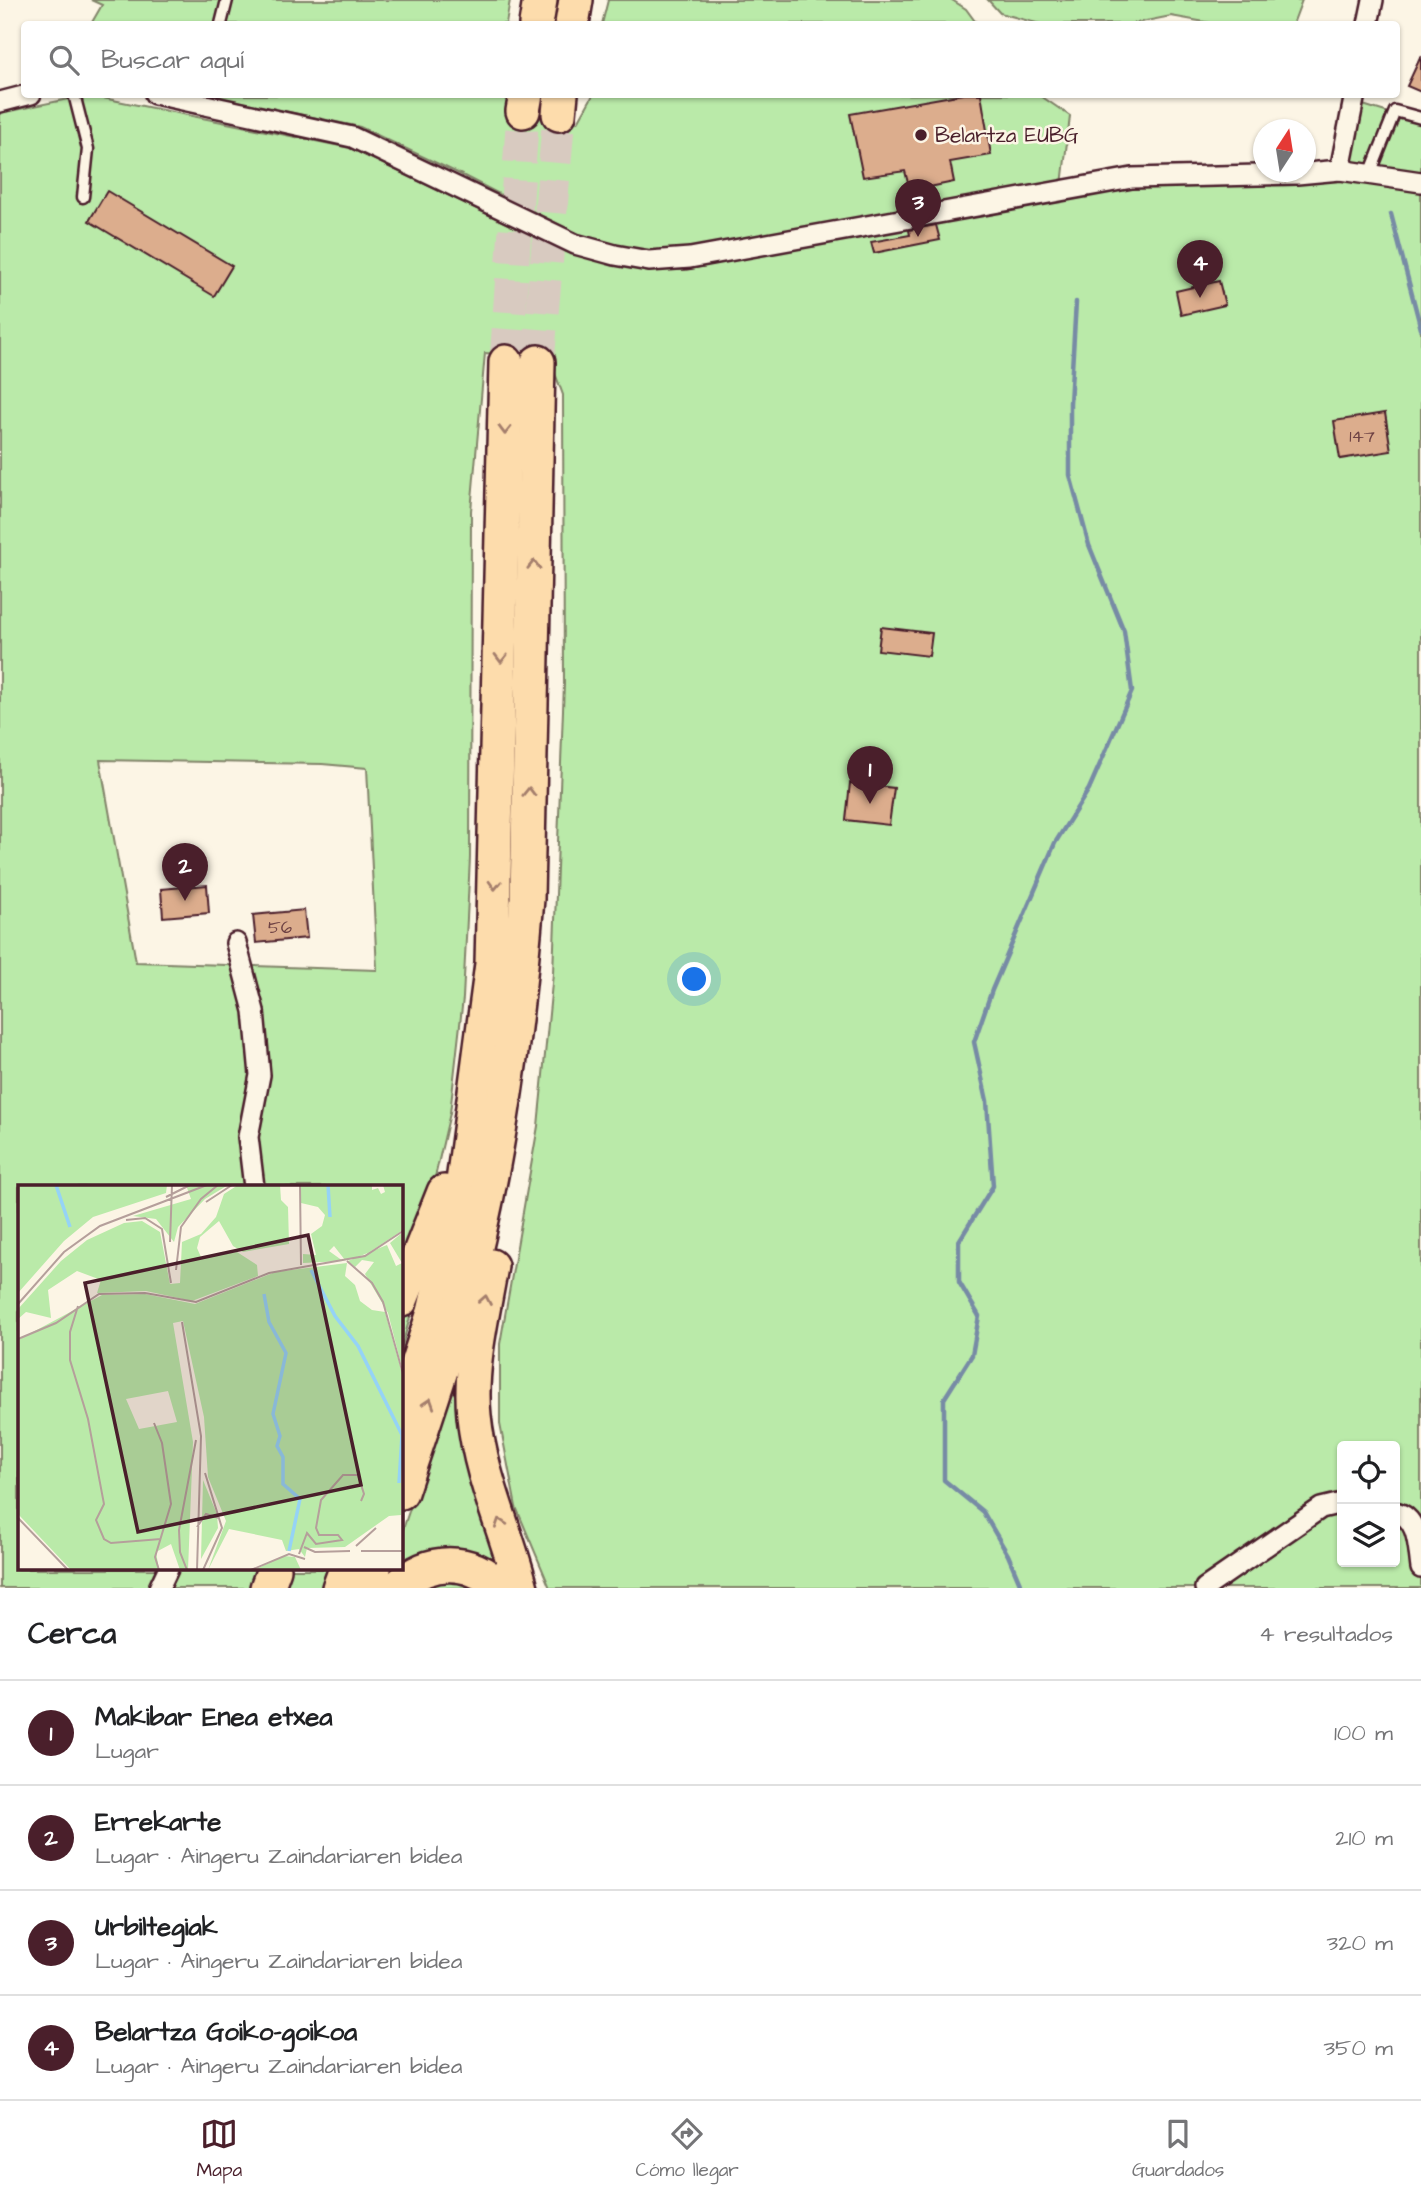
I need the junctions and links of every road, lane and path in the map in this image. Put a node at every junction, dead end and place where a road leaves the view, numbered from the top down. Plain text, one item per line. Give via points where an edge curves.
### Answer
1 (227, 0) edge
2 (540, 0) edge
3 (576, 0) edge
4 (1373, 0) edge
5 (222, 21) edge
6 (536, 21) edge
7 (572, 21) edge
8 (1369, 21) edge
9 (21, 97) edge
10 (75, 98) edge
11 (1354, 98) edge
12 (203, 100) edge
13 (0, 102) edge
14 (1421, 118) edge
15 (1340, 170) junction
16 (1370, 174) junction
17 (1421, 181) edge
18 (83, 197) dead end
19 (236, 943) dead end
20 (523, 958) junction
21 (474, 1100) junction
22 (254, 1185) edge
23 (402, 1298) edge
24 (402, 1410) edge
25 (402, 1489) edge
26 (1338, 1504) edge
27 (1400, 1513) edge
28 (1421, 1568) edge
29 (168, 1570) edge
30 (274, 1570) edge
31 (346, 1570) edge
32 (374, 1570) edge
33 (159, 1588) edge
34 (267, 1588) edge
35 (339, 1588) edge
36 (368, 1588) edge
37 (397, 1588) edge
38 (501, 1588) edge
39 (521, 1588) edge
40 (1205, 1588) edge

1 - 5 lane
2 - 6 highway
3 - 7 highway
4 - 8 street
9 - 13 street
10 - 18 lane via 88,149
11 - 15 street
12 - 15 street via 352,137 551,234 649,261 690,258 1132,178
14 - 16 lane via 1395,111
15 - 16 street
16 - 17 street
19 - 22 street via 254,1011 260,1075 248,1137
20 -> 21 highway via 527,899 522,362 492,964
25 -> 20 highway via 460,1308 488,1188
39 -> 20 highway via 484,1472 474,1413 480,1329 523,1061
21 - 23 highway via 431,1229
21 - 24 highway via 448,1256
26 - 40 street via 1321,1508
27 - 28 street via 1415,1529
29 - 33 street
30 - 34 highway
31 - 35 highway
32 - 36 highway
37 - 38 highway via 422,1570 455,1563 472,1568

